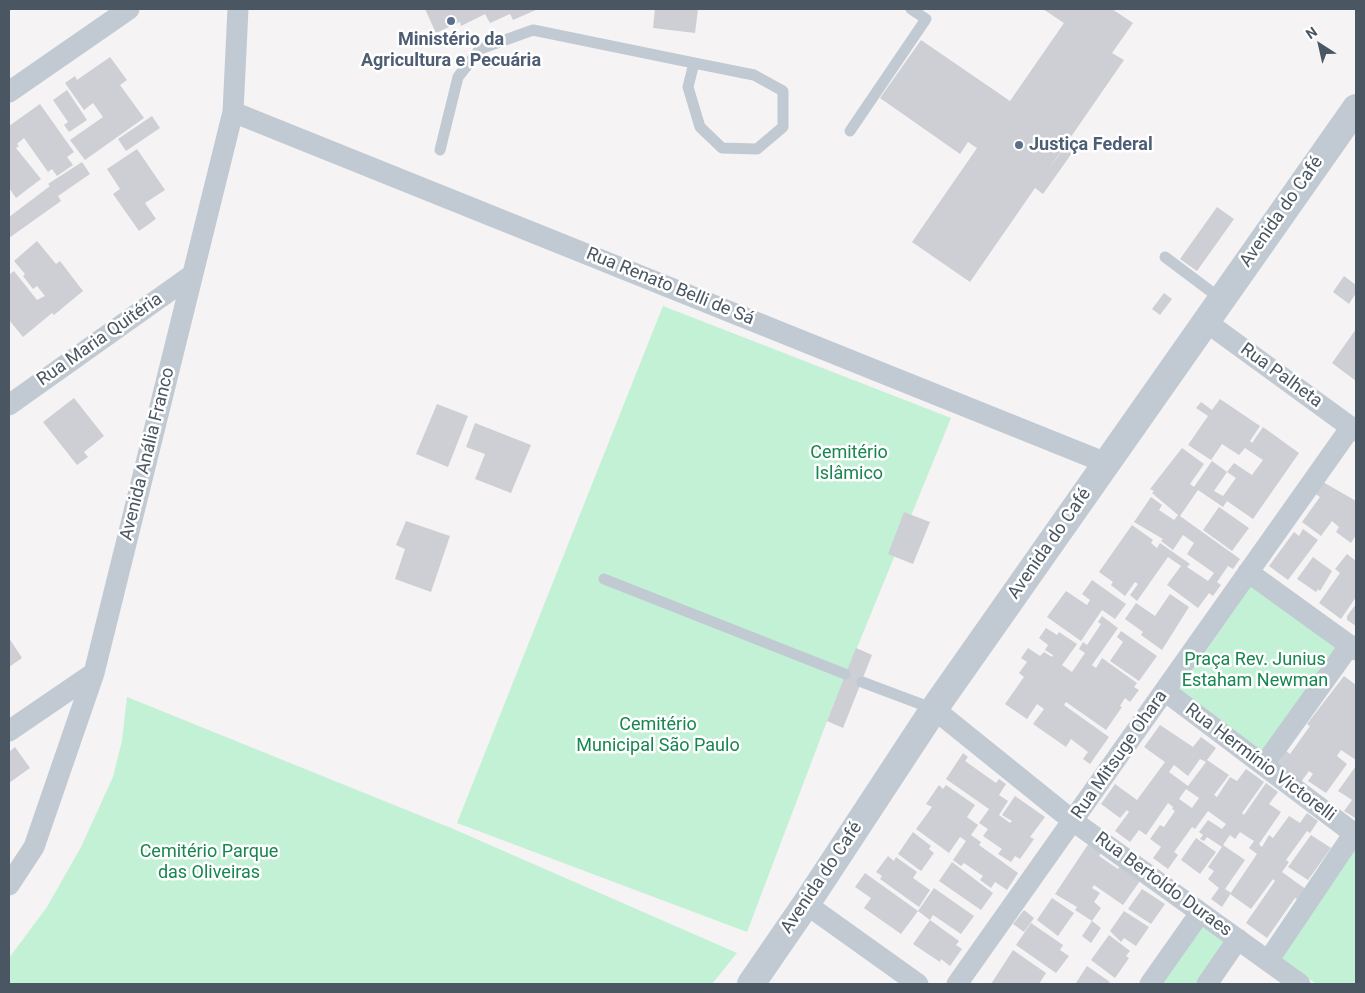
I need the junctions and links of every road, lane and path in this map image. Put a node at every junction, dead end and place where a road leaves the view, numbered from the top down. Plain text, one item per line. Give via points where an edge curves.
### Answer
1 (129, 9) edge
2 (238, 9) edge
3 (911, 9) edge
4 (694, 63) junction
5 (9, 92) edge
6 (1356, 108) edge
7 (233, 112) junction
8 (850, 132) dead end
9 (440, 150) dead end
10 (1165, 257) dead end
11 (192, 275) junction
12 (1221, 299) junction
13 (1205, 321) junction
14 (9, 405) edge
15 (1354, 429) edge
16 (1106, 463) junction
17 (1248, 572) junction
18 (604, 579) dead end
19 (1353, 648) edge
20 (94, 673) junction
21 (845, 674) dead end
22 (862, 682) dead end
23 (1164, 691) junction
24 (934, 709) junction
25 (9, 731) edge
26 (1264, 765) junction
27 (1073, 821) junction
28 (1355, 834) edge
29 (9, 885) edge
30 (806, 904) junction
31 (1200, 913) junction
32 (1238, 939) junction
33 (1268, 961) junction
34 (750, 984) edge
35 (918, 984) edge
36 (958, 984) edge
37 (1150, 984) edge
38 (1206, 984) edge
39 (1300, 984) edge

1 - 5 street
2 - 7 street, Avenida Anália Franco
3 - 8 lane via 926,19
4 - 4 lane via 688,87 700,127 722,148 757,149 783,127 783,91 754,75
4 - 9 lane via 533,30 480,49 458,77
6 - 12 street, Avenida do Café
7 - 11 street, Avenida Anália Franco
7 - 16 street, Rua Renato Belli de Sá
10 - 12 lane
11 - 14 street, Rua Maria Quitéria
11 - 20 street, Avenida Anália Franco
12 - 13 street, Avenida do Café
13 - 15 street, Rua Palheta
13 - 16 street, Avenida do Café
15 - 17 street, Rua Mitsuge Ohara
16 - 24 street, Avenida do Café
17 - 19 street
17 - 23 street, Rua Mitsuge Ohara
18 - 21 lane
19 - 26 street
20 - 25 street
20 - 29 street, Avenida Anália Franco via 34,847
22 - 24 lane
23 - 26 street, Rua Hermínio Victorelli
23 - 27 street, Rua Mitsuge Ohara
24 - 27 street, Rua Bertoldo Duraes
24 - 30 street, Avenida do Café
26 - 28 street, Rua Hermínio Victorelli
27 - 31 street, Rua Bertoldo Duraes
27 - 36 street, Rua Mitsuge Ohara
28 - 33 street
30 - 34 street, Avenida do Café
30 - 35 street
31 - 32 street, Rua Bertoldo Duraes
31 - 37 street
32 - 33 street, Rua Bertoldo Duraes
32 - 38 street
33 - 39 street, Rua Bertoldo Duraes

